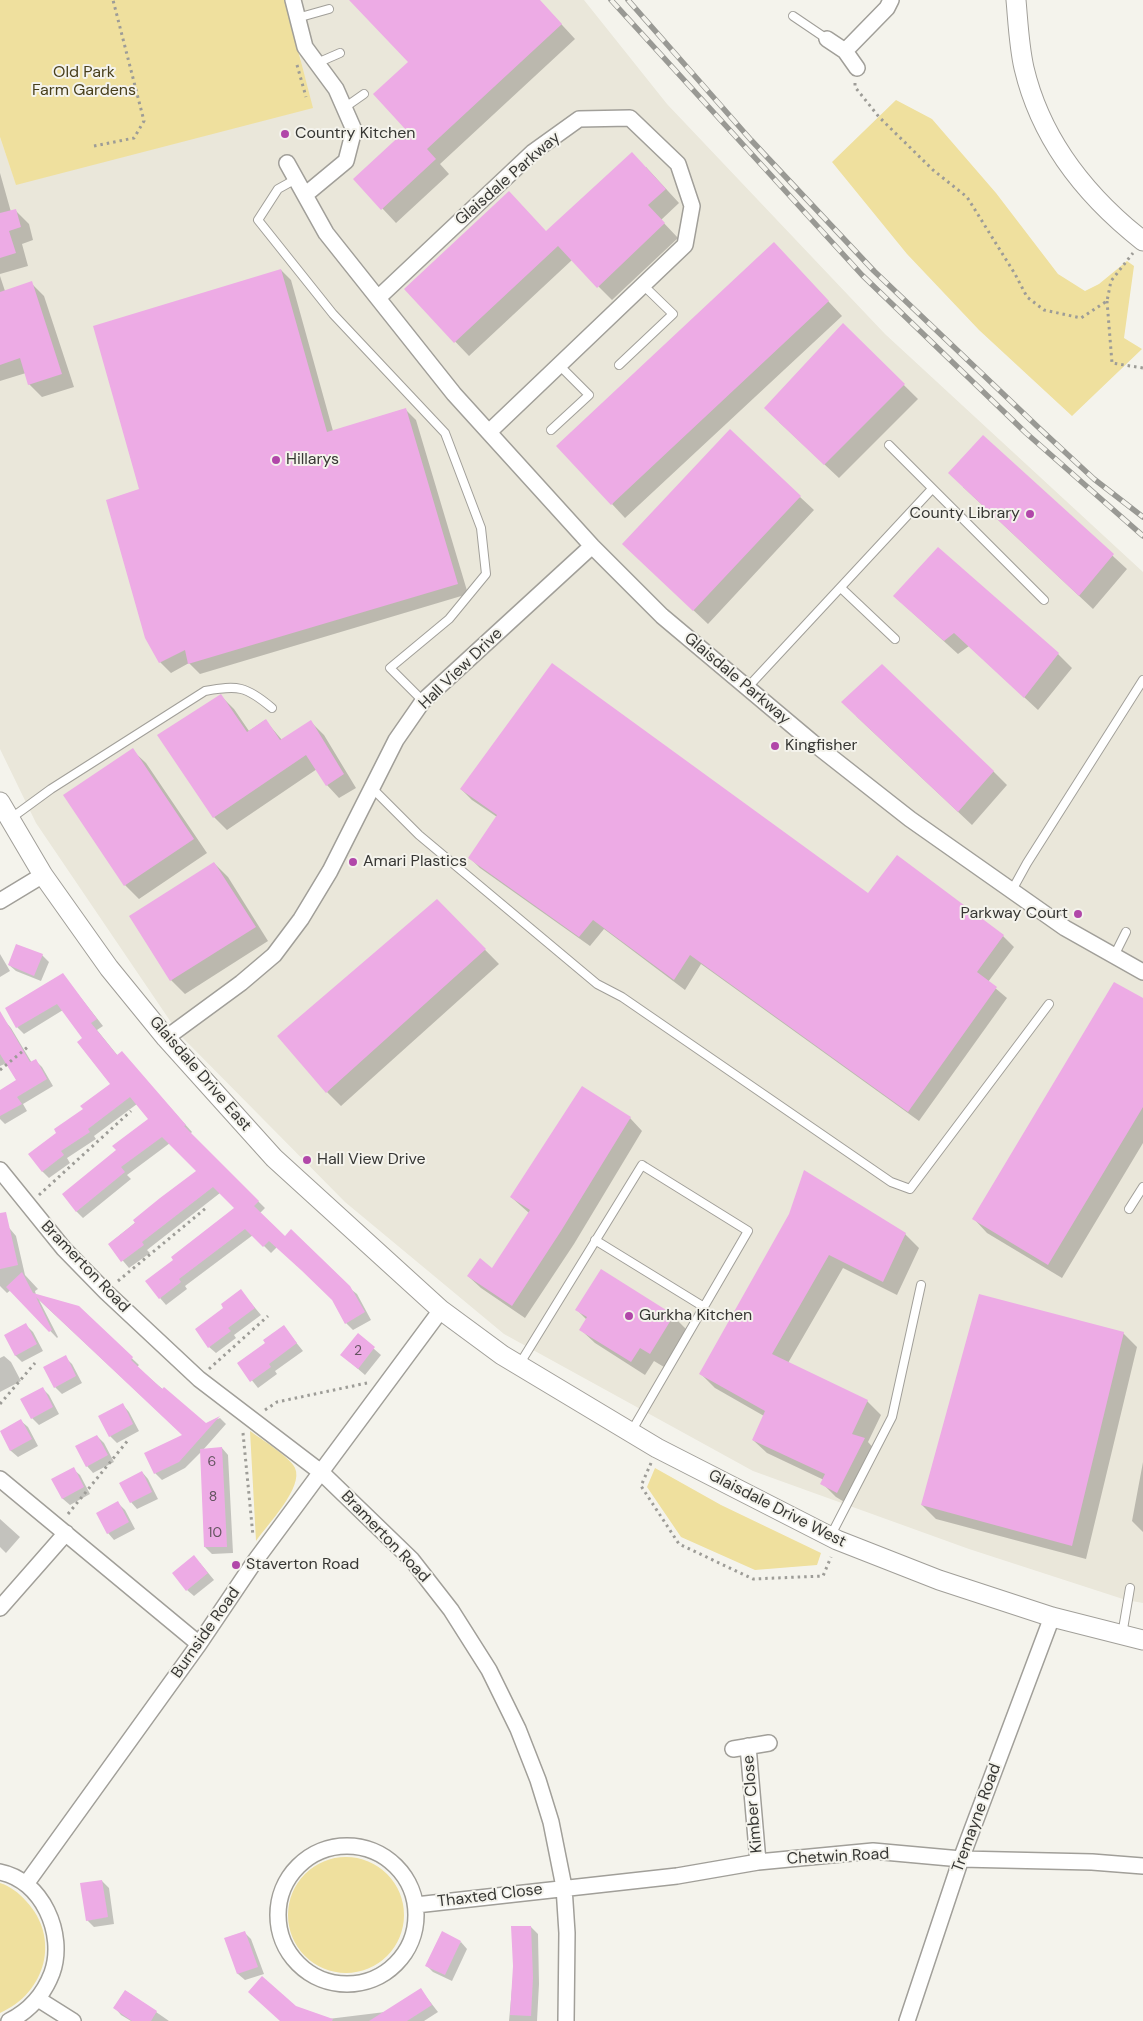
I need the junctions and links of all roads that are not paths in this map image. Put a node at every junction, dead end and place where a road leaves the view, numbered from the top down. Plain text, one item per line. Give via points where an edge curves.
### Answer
1 (293, 0) edge
2 (891, 0) edge
3 (1016, 0) edge
4 (329, 9) dead end
5 (793, 16) dead end
6 (297, 18) junction
7 (827, 39) joint
8 (845, 52) junction
9 (340, 53) dead end
10 (317, 63) junction
11 (856, 68) road end
12 (364, 94) dead end
13 (344, 108) junction
14 (287, 163) dead end
15 (296, 179) junction
16 (305, 195) junction
17 (1143, 241) edge
18 (643, 285) junction
19 (378, 298) junction
20 (559, 365) junction
21 (619, 365) dead end
22 (551, 430) dead end
23 (489, 432) junction
24 (889, 445) dead end
25 (931, 490) junction
26 (592, 546) junction
27 (841, 588) junction
28 (1044, 600) dead end
29 (895, 639) dead end
30 (1143, 680) edge
31 (747, 688) junction
32 (424, 701) junction
33 (272, 708) dead end
34 (371, 787) junction
35 (0, 802) edge
36 (10, 819) junction
37 (43, 875) junction
38 (1011, 892) junction
39 (0, 901) edge
40 (1126, 932) dead end
41 (1114, 956) junction
42 (1143, 972) edge
43 (1049, 1004) dead end
44 (166, 1038) junction
45 (0, 1170) edge
46 (1143, 1187) edge
47 (1129, 1209) dead end
48 (595, 1240) junction
49 (921, 1285) dead end
50 (704, 1307) junction
51 (441, 1310) junction
52 (519, 1364) junction
53 (631, 1432) junction
54 (322, 1473) junction
55 (0, 1478) edge
56 (62, 1529) junction
57 (834, 1538) junction
58 (1130, 1588) dead end
59 (0, 1608) edge
60 (1052, 1617) junction
61 (1122, 1635) junction
62 (1143, 1640) edge
63 (199, 1644) junction
64 (769, 1743) dead end
65 (748, 1746) junction
66 (732, 1749) dead end
67 (961, 1859) junction
68 (758, 1862) junction
69 (1143, 1866) edge
70 (0, 1872) edge
71 (26, 1884) junction
72 (564, 1888) junction
73 (416, 1905) junction
74 (38, 1999) junction
75 (9, 2021) edge
76 (73, 2021) edge
77 (566, 2021) edge
78 (907, 2021) edge

1 - 6 street
2 - 8 street
3 - 17 street via 1024,68 1043,124 1075,176 1115,219
4 - 6 lane
5 - 7 lane
6 - 10 street via 305,47
7 - 8 street
8 - 11 street
9 - 10 lane
10 - 13 street
12 - 13 lane
13 - 16 street via 354,130 346,161
14 - 15 street, Glaisdale Parkway
15 - 16 street, Glaisdale Parkway
15 - 32 lane via 278,188 258,220 333,314 445,433 481,528 486,574 449,619 390,668
16 - 19 street, Glaisdale Parkway via 326,233
18 - 19 street, Glaisdale Parkway via 685,245 692,206 678,164 630,118 579,119 533,152
18 - 20 street, Glaisdale Parkway
18 - 21 lane via 672,314
19 - 23 street, Glaisdale Parkway via 454,394
20 - 22 lane via 589,396
20 - 23 street, Glaisdale Parkway
23 - 26 street, Glaisdale Parkway
24 - 25 lane
25 - 27 lane
25 - 28 lane
26 - 31 street, Glaisdale Parkway via 662,616
26 - 32 street, Hall View Drive
27 - 29 lane
27 - 31 lane
30 - 38 lane
31 - 38 street, Glaisdale Parkway via 910,819
32 - 34 street, Hall View Drive via 396,740
33 - 36 lane via 252,691 228,687 205,691 51,789
34 - 43 lane via 419,835 597,984 622,997 891,1182 910,1189
34 - 44 street, Hall View Drive via 330,871 301,919 274,954 241,983
35 - 36 street, Glaisdale Drive East
36 - 37 street, Glaisdale Drive East
37 - 39 street
37 - 44 street, Glaisdale Drive East via 109,968
38 - 41 street, Glaisdale Parkway
40 - 41 lane
41 - 42 street, Glaisdale Parkway
44 - 51 street, Glaisdale Drive East via 274,1158
45 - 54 street, Bramerton Road via 64,1249 198,1379
46 - 47 lane
48 - 50 lane
48 - 50 lane via 642,1165 748,1231
48 - 52 lane
49 - 57 lane via 892,1417
50 - 53 lane
51 - 52 street, Glaisdale Drive West
51 - 54 street, Burnside Road
52 - 53 street, Glaisdale Drive West
53 - 57 street, Glaisdale Drive West
54 - 63 street, Burnside Road via 255,1561
54 - 72 street, Bramerton Road via 412,1560 451,1610 488,1670 518,1729 538,1780 551,1822
55 - 56 street
56 - 59 street
56 - 63 street
57 - 60 street, Glaisdale Drive West via 939,1580
58 - 61 lane
60 - 61 street, Glaisdale Drive West
60 - 67 street, Tremayne Road
61 - 62 street, Glaisdale Drive West
63 - 71 street, Burnside Road
64 - 65 street, Kimber Close
65 - 66 street, Kimber Close
65 - 68 street, Kimber Close
67 - 68 street, Chetwin Road via 873,1851
67 - 69 street, Chetwin Road
67 - 78 street, Tremayne Road
68 - 72 street, Chetwin Road via 677,1876
70 - 71 street
71 - 74 street via 48,1911 55,1943 52,1972
72 - 73 street, Thaxted Close
72 - 77 street, Bramerton Road
73 - 73 street, Thaxted Close via 409,1882 394,1862 373,1850 349,1845 326,1848 308,1857 291,1874 280,1895 278,1920 284,1943 297,1963 322,1980 345,1985 369,1981 391,1970 407,1952 416,1929
74 - 75 street
74 - 76 street

